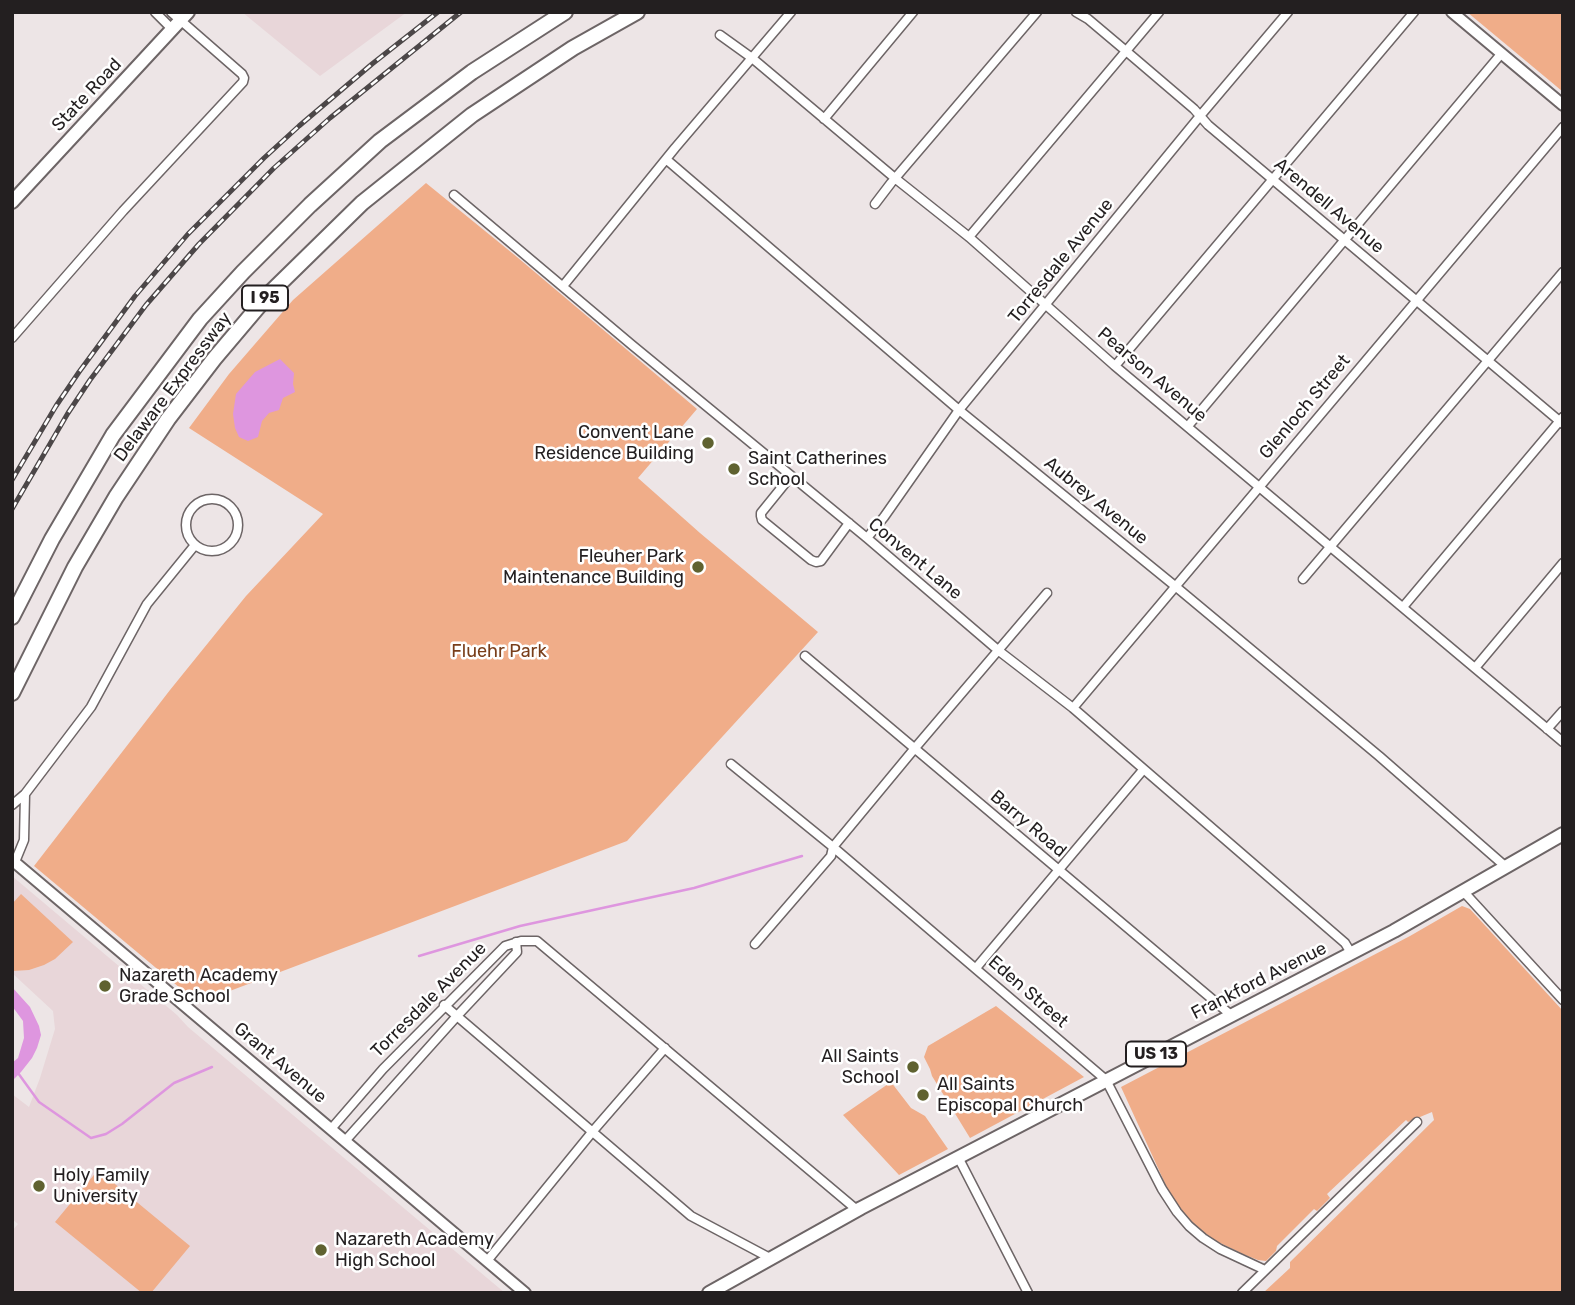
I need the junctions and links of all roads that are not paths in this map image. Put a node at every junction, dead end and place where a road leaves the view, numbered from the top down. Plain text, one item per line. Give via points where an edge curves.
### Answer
1 (155, 12) edge
2 (565, 12) edge
3 (637, 12) edge
4 (791, 12) edge
5 (913, 12) edge
6 (1037, 12) edge
7 (1076, 12) edge
8 (1159, 12) edge
9 (1288, 12) edge
10 (1414, 12) edge
11 (1452, 12) edge
12 (178, 18) edge
13 (720, 35) dead end
14 (1126, 51) junction
15 (1501, 54) junction
16 (752, 58) junction
17 (1563, 105) edge
18 (1200, 116) junction
19 (824, 119) junction
20 (1563, 127) edge
21 (667, 160) junction
22 (896, 179) junction
23 (1273, 180) junction
24 (454, 195) dead end
25 (13, 200) edge
26 (876, 204) dead end
27 (969, 237) junction
28 (1345, 240) junction
29 (1563, 272) edge
30 (563, 286) junction
31 (1416, 300) junction
32 (1045, 304) junction
33 (12, 338) edge
34 (1488, 360) junction
35 (1115, 366) junction
36 (959, 410) junction
37 (1562, 421) edge
38 (1188, 426) junction
39 (790, 476) junction
40 (1260, 486) junction
41 (849, 523) junction
42 (867, 538) junction
43 (195, 545) junction
44 (1331, 546) junction
45 (1563, 563) edge
46 (1303, 579) dead end
47 (1175, 586) junction
48 (1048, 593) dead end
49 (1403, 607) junction
50 (12, 617) edge
51 (999, 651) junction
52 (805, 656) dead end
53 (1475, 667) junction
54 (12, 693) edge
55 (1073, 708) junction
56 (1563, 710) edge
57 (1547, 729) junction
58 (1563, 742) edge
59 (915, 748) junction
60 (731, 764) dead end
61 (1143, 770) junction
62 (25, 794) junction
63 (12, 804) edge
64 (1563, 834) edge
65 (833, 846) junction
66 (14, 861) edge
67 (1506, 867) junction
68 (1059, 870) junction
69 (1463, 891) junction
70 (516, 942) junction
71 (755, 944) dead end
72 (1351, 953) junction
73 (976, 968) junction
74 (1562, 998) edge
75 (444, 1005) junction
76 (1231, 1015) junction
77 (457, 1016) junction
78 (665, 1048) junction
79 (1106, 1080) junction
80 (1417, 1122) dead end
81 (331, 1129) junction
82 (593, 1131) junction
83 (345, 1141) junction
84 (958, 1157) junction
85 (857, 1210) junction
86 (770, 1258) junction
87 (487, 1261) junction
88 (1265, 1270) junction
89 (524, 1293) edge
90 (709, 1293) edge
91 (1028, 1293) edge
92 (1242, 1293) edge

1 - 12 street
2 - 50 highway, Delaware Expressway / I 95 via 472,72 380,141 310,205 200,319 113,435
3 - 54 highway, Delaware Expressway / I 95 via 472,115 362,203 269,294 168,419 116,497
4 - 16 street
5 - 19 street
6 - 22 street
7 - 14 street, Arendell Avenue
8 - 14 street
9 - 18 street, Torresdale Avenue
10 - 23 street
11 - 15 street
12 - 25 main road, State Road
12 - 33 street via 242,74 243,82
13 - 16 street, Pearson Avenue
14 - 18 street, Arendell Avenue
14 - 27 street
15 - 17 street
15 - 28 street
16 - 19 street, Pearson Avenue
16 - 21 street
18 - 23 street, Arendell Avenue
18 - 32 street, Torresdale Avenue
19 - 22 street, Pearson Avenue
20 - 31 street, Glenloch Street
21 - 30 street
21 - 36 street, Aubrey Avenue
22 - 26 street
22 - 27 street, Pearson Avenue
23 - 28 street, Arendell Avenue
23 - 35 street
24 - 30 street, Convent Lane
27 - 32 street, Pearson Avenue
28 - 31 street, Arendell Avenue
28 - 38 street
29 - 34 street
30 - 39 street, Convent Lane
31 - 34 street, Arendell Avenue
31 - 40 street, Glenloch Street
32 - 35 street, Pearson Avenue
32 - 36 street, Torresdale Avenue
34 - 37 street, Arendell Avenue
34 - 44 street
35 - 38 street, Pearson Avenue
36 - 42 street, Torresdale Avenue
36 - 47 street, Aubrey Avenue
37 - 49 street
38 - 40 street, Pearson Avenue
39 - 41 street, Convent Lane
39 - 41 street via 761,513 762,520 811,560 821,561
40 - 44 street, Pearson Avenue
40 - 47 street, Glenloch Street
41 - 42 street, Convent Lane
42 - 51 street, Convent Lane
43 - 43 street via 210,551 230,544 238,524 228,505 208,499 194,507 186,526
43 - 62 street via 147,604 91,707
44 - 46 street
44 - 49 street, Pearson Avenue
45 - 53 street
47 - 55 street, Glenloch Street
47 - 67 street, Aubrey Avenue
48 - 51 street
49 - 53 street, Pearson Avenue
51 - 55 street, Convent Lane
51 - 59 street
52 - 59 street, Barry Road
53 - 57 street, Pearson Avenue
55 - 61 street, Convent Lane
56 - 57 street
57 - 58 street, Pearson Avenue
59 - 65 street
59 - 68 street, Barry Road
60 - 65 street, Eden Street
61 - 68 street
61 - 72 street, Convent Lane via 1345,943
62 - 63 street
62 - 66 street via 24,840
64 - 67 main road, Frankford Avenue / US 13
65 - 71 street via 831,856
65 - 73 street, Eden Street
66 - 81 street, Grant Avenue
67 - 69 main road, Frankford Avenue / US 13
68 - 73 street
68 - 76 street, Barry Road
69 - 72 main road, Frankford Avenue / US 13
69 - 74 street
70 - 75 street, Torresdale Avenue via 505,946
70 - 77 street, Torresdale Avenue via 517,952
70 - 78 street via 543,945
72 - 76 main road, Frankford Avenue / US 13
73 - 79 street, Eden Street
75 - 77 street
75 - 81 street, Torresdale Avenue
76 - 79 main road, Frankford Avenue / US 13
77 - 82 street
77 - 83 street, Torresdale Avenue
78 - 82 street
78 - 85 street
79 - 84 main road, Frankford Avenue / US 13
79 - 88 street, Eden Street via 1177,1212 1203,1238
80 - 88 street
81 - 83 street, Grant Avenue
82 - 86 street via 694,1218
82 - 87 street
83 - 87 street, Grant Avenue
84 - 85 main road, Frankford Avenue / US 13
84 - 91 street
85 - 86 main road, Frankford Avenue / US 13
86 - 90 main road, Frankford Avenue / US 13
87 - 89 street, Grant Avenue
88 - 92 street

